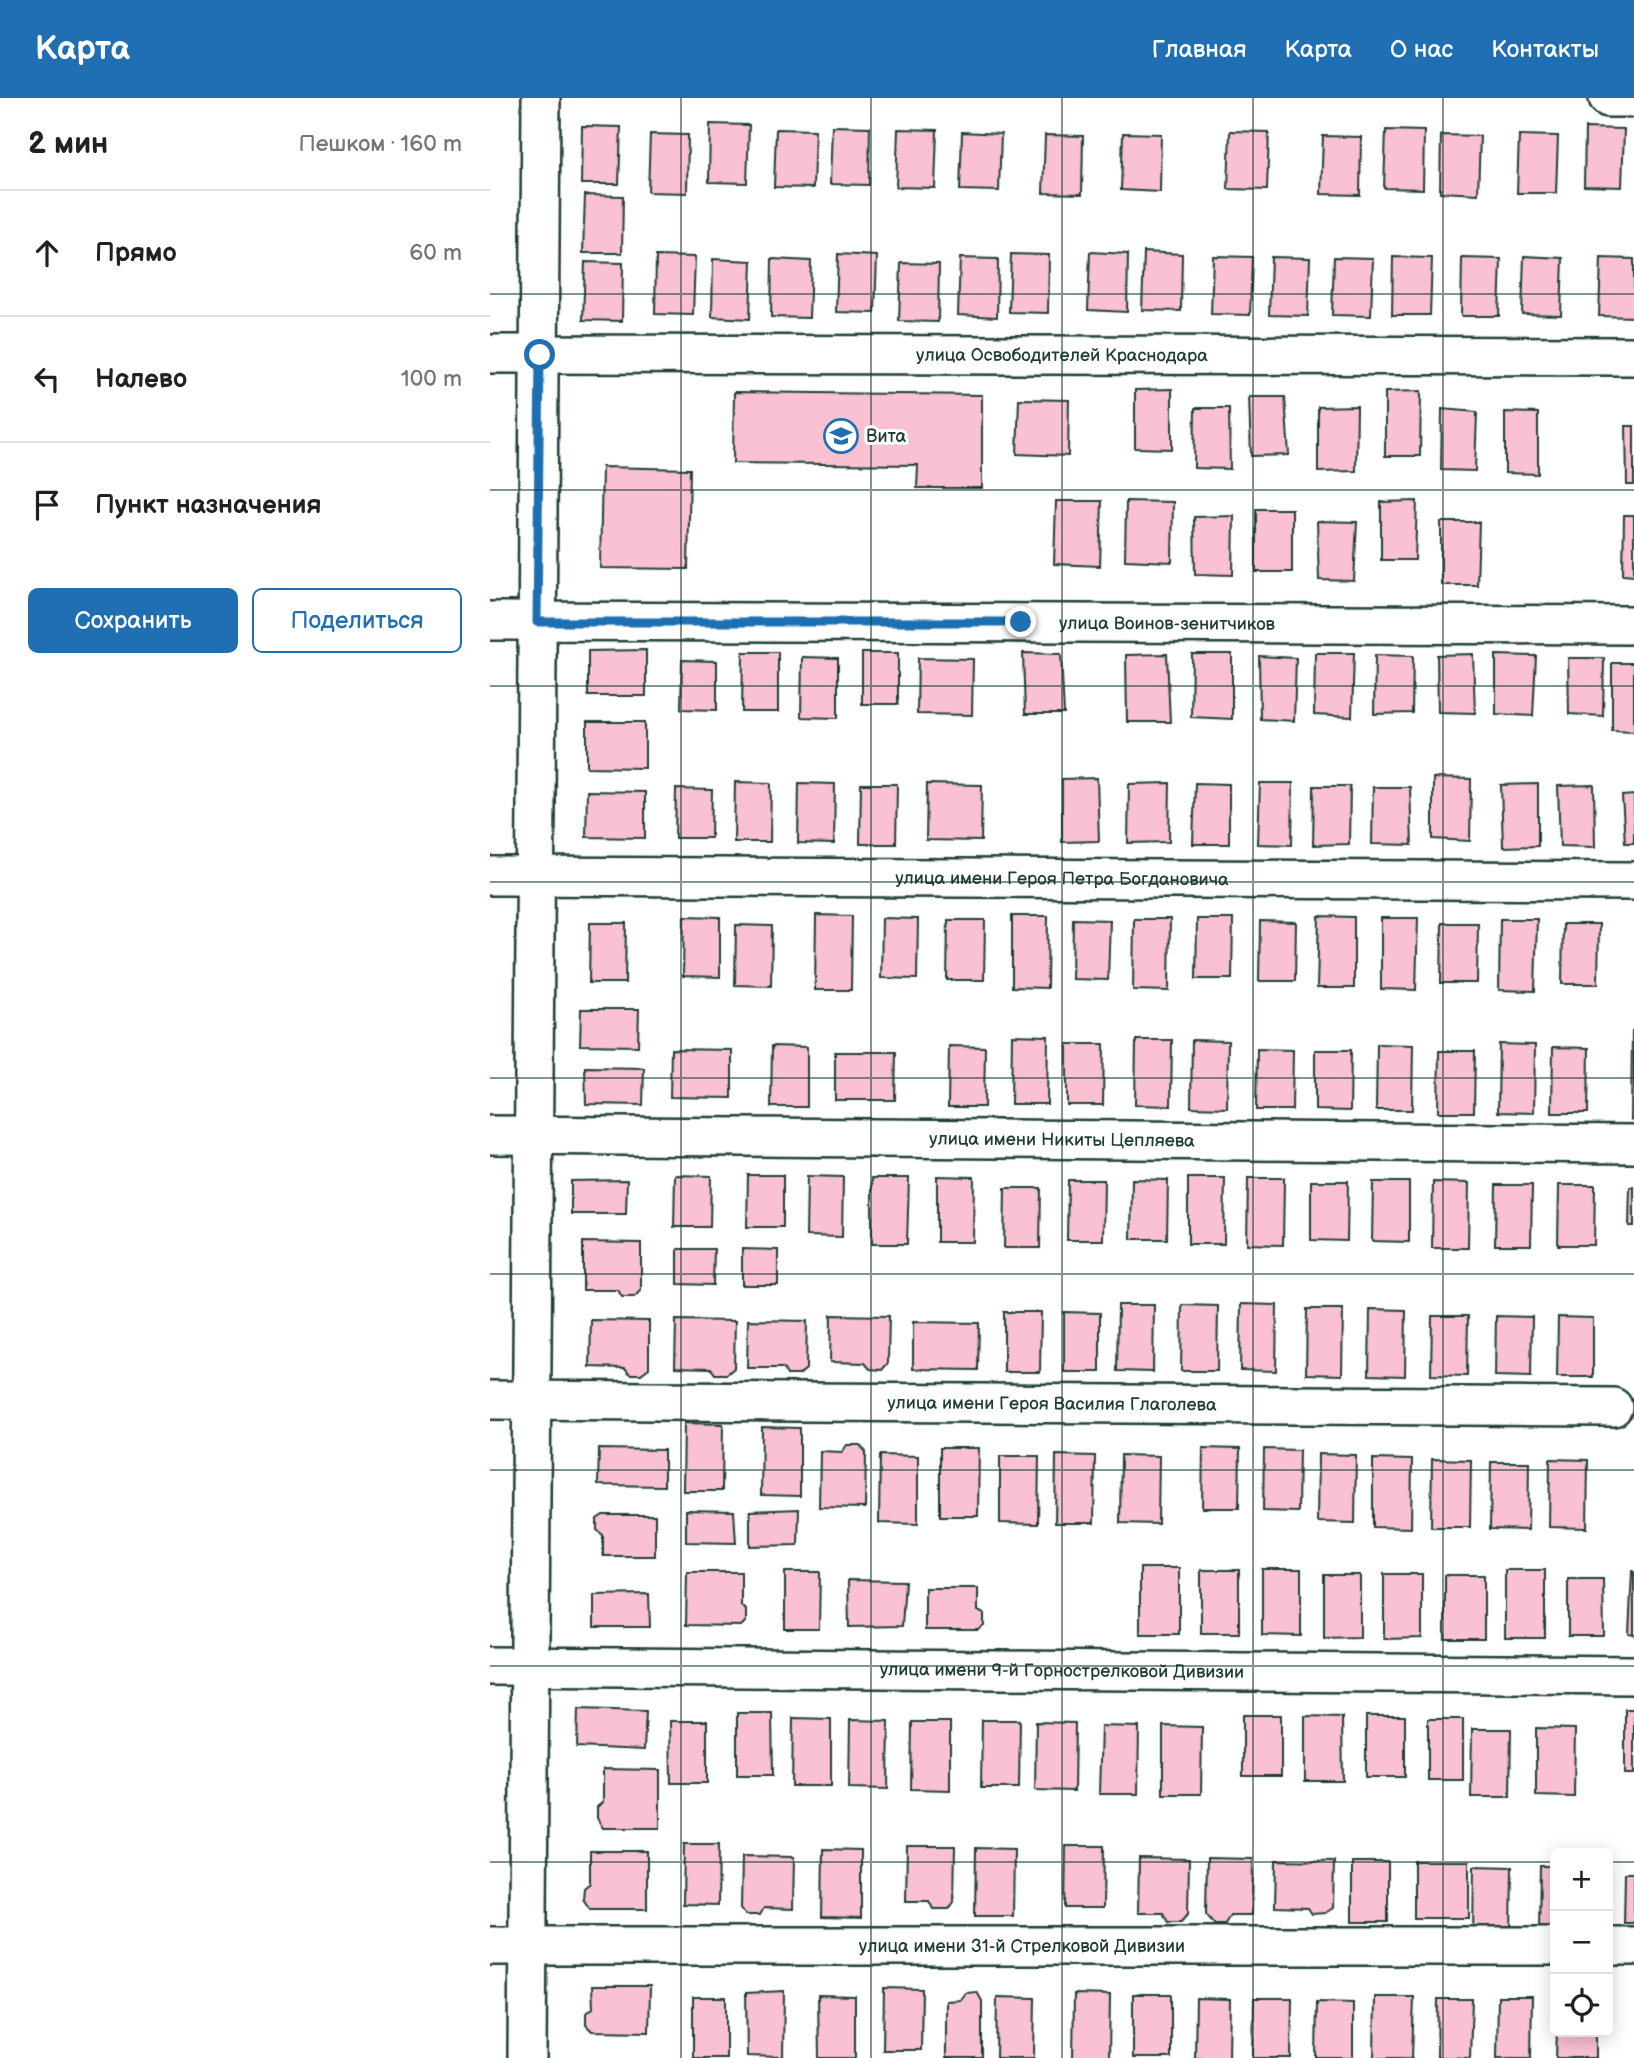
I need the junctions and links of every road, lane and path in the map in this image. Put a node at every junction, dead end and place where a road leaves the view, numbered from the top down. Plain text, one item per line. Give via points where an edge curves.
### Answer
1 (541, 98) edge
2 (1608, 98) edge
3 (1634, 98) edge
4 (490, 354) edge
5 (540, 355) junction
6 (1634, 356) edge
7 (490, 621) edge
8 (537, 622) junction
9 (1634, 625) edge
10 (490, 877) edge
11 (536, 877) junction
12 (1634, 881) edge
13 (490, 1135) edge
14 (534, 1136) junction
15 (1634, 1144) edge
16 (490, 1400) edge
17 (532, 1400) junction
18 (1613, 1407) dead end
19 (490, 1665) edge
20 (530, 1666) junction
21 (1634, 1675) edge
22 (490, 1946) edge
23 (528, 1946) junction
24 (1550, 1947) edge
25 (1613, 1947) edge
26 (1634, 1947) edge
27 (527, 2058) edge

1 - 5 street
2 - 3 street
4 - 5 street, улица Освободителей Краснодара
5 - 6 street, улица Освободителей Краснодара
5 - 8 street
7 - 8 street, улица Воинов-зенитчиков
8 - 9 street, улица Воинов-зенитчиков
8 - 11 street
10 - 11 street, улица имени Героя Петра Богдановича
11 - 12 street, улица имени Героя Петра Богдановича
11 - 14 street
13 - 14 street, улица имени Никиты Цепляева
14 - 15 street, улица имени Никиты Цепляева
14 - 17 street
16 - 17 street, улица имени Героя Василия Глаголева
17 - 18 street, улица имени Героя Василия Глаголева
17 - 20 street
19 - 20 street, улица имени 9-й Горнострелковой Дивизии
20 - 21 street, улица имени 9-й Горнострелковой Дивизии
20 - 23 street
22 - 23 street, улица имени 31-й Стрелковой Дивизии
23 - 24 street, улица имени 31-й Стрелковой Дивизии
23 - 27 street
25 - 26 street

